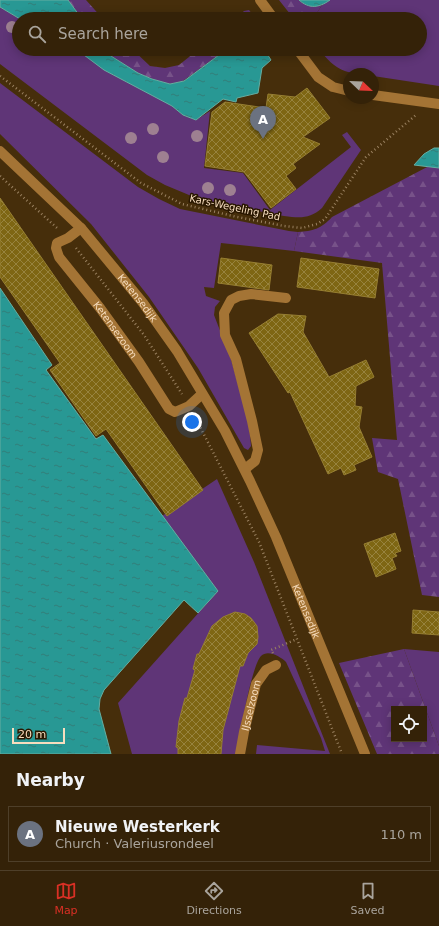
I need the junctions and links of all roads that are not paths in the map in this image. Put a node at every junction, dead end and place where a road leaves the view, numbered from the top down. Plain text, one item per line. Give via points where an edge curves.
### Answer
1 (260, 0) edge
2 (269, 12) edge
3 (302, 56) edge
4 (343, 90) edge
5 (379, 96) edge
6 (439, 104) edge
7 (0, 151) edge
8 (81, 228) junction
9 (286, 298) dead end
10 (202, 394) junction
11 (244, 469) junction
12 (276, 666) road end
13 (240, 754) edge
14 (365, 754) edge

1 - 2 street
3 - 4 street via 318,77 333,87
5 - 6 street
7 - 8 street, Ketensedijk
8 - 10 street, Ketensedijk via 143,303 177,351
8 - 10 street, Ketensezoom via 57,244 59,257 135,356 169,409 174,412 189,406
9 - 11 street via 251,294 239,296 231,300 224,313 225,335 240,372 258,450 256,461
10 - 11 street, Ketensedijk
11 - 14 street, Ketensedijk via 276,537
12 - 13 street, IJsselzoom via 266,670 256,684

